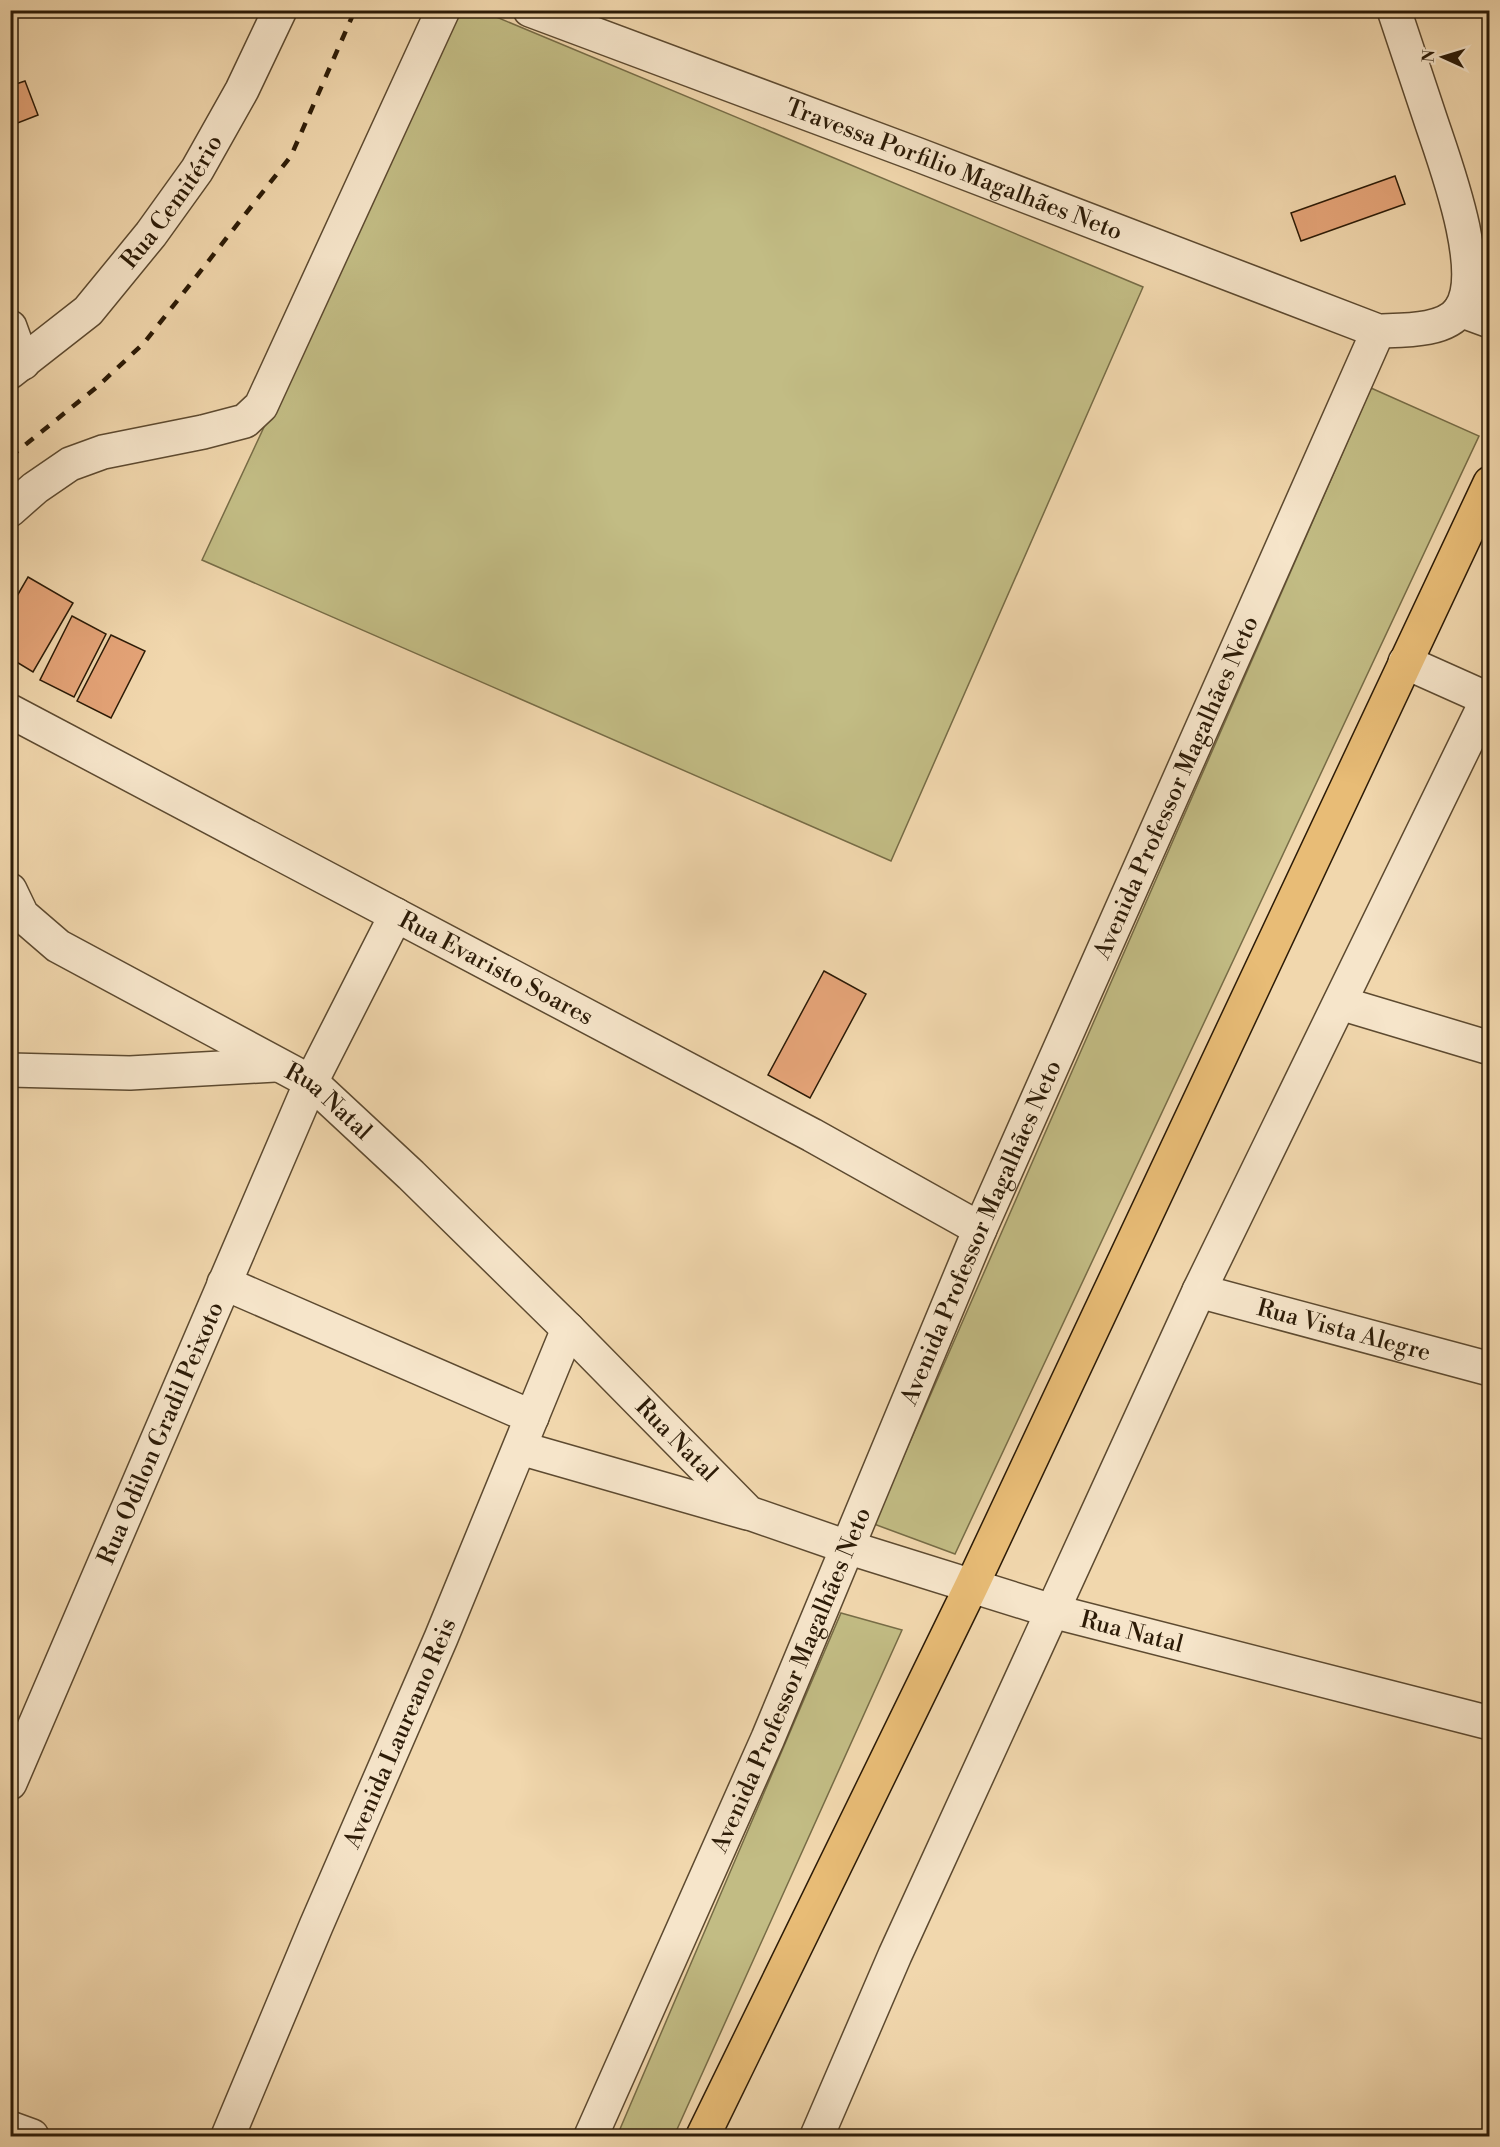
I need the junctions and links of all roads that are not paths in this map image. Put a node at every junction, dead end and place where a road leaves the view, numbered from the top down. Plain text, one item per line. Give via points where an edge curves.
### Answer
1 (280, 10) edge
2 (443, 10) edge
3 (530, 10) edge
4 (1395, 10) edge
5 (1475, 316) edge
6 (10, 327) edge
7 (1378, 331) junction
8 (17, 368) edge
9 (1490, 483) edge
10 (10, 510) edge
11 (1405, 662) junction
12 (1489, 697) edge
13 (10, 711) edge
14 (14, 913) edge
15 (396, 915) junction
16 (1340, 1003) junction
17 (1490, 1048) edge
18 (276, 1065) junction
19 (10, 1070) edge
20 (311, 1082) junction
21 (980, 1229) junction
22 (224, 1283) junction
23 (1199, 1291) junction
24 (567, 1329) junction
25 (1490, 1370) edge
26 (532, 1417) junction
27 (520, 1448) junction
28 (749, 1514) junction
29 (847, 1547) junction
30 (972, 1585) junction
31 (1052, 1611) junction
32 (1490, 1723) edge
33 (10, 1783) edge
34 (10, 2128) edge
35 (32, 2136) edge
36 (228, 2136) edge
37 (591, 2136) edge
38 (703, 2136) edge
39 (817, 2136) edge

1 - 8 street, Rua Cemitério via 242,90 202,160 151,234 88,311
2 - 10 street via 261,406 245,421 103,452 70,465
3 - 7 street, Travessa Porfilio Magalhães Neto
4 - 5 street via 1463,222 1469,267 1466,296
5 - 7 street via 1449,319 1420,329
6 - 8 street
7 - 21 street, Avenida Professor Magalhães Neto
9 - 11 main road
11 - 12 street
11 - 30 main road
12 - 16 street
13 - 15 street, Rua Evaristo Soares
14 - 18 street, Rua Natal via 58,946
15 - 20 street, Rua Odilon Gradil Peixoto
15 - 21 street, Rua Evaristo Soares via 812,1135
16 - 17 street
16 - 23 street
18 - 19 street via 130,1073
18 - 20 street, Rua Natal
20 - 22 street, Rua Odilon Gradil Peixoto
20 - 24 street, Rua Natal
21 - 29 street, Avenida Professor Magalhães Neto
22 - 26 street
22 - 33 street, Rua Odilon Gradil Peixoto
23 - 25 street, Rua Vista Alegre
23 - 31 street
24 - 26 street, Avenida Laureano Reis
24 - 28 street, Rua Natal
26 - 27 street, Avenida Laureano Reis
27 - 28 street
27 - 36 street, Avenida Laureano Reis
28 - 29 street, Rua Natal
29 - 30 street, Rua Natal
29 - 37 street, Avenida Professor Magalhães Neto via 768,1738
30 - 31 street, Rua Natal
30 - 38 main road
31 - 32 street, Rua Natal
31 - 39 street
34 - 35 street

